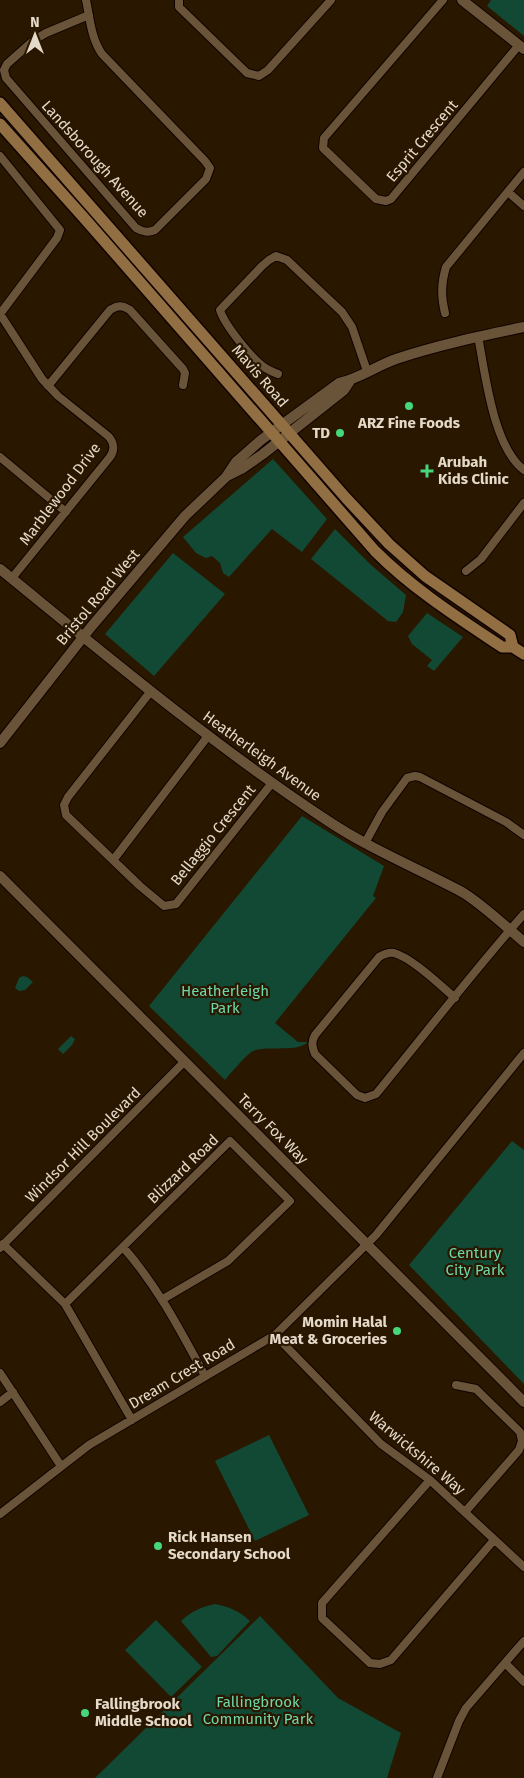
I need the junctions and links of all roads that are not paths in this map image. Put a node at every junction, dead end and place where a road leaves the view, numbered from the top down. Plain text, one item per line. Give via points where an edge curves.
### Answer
1 (86, 0) edge
2 (179, 0) edge
3 (331, 0) edge
4 (443, 0) edge
5 (462, 0) edge
6 (89, 15) junction
7 (522, 47) edge
8 (0, 103) edge
9 (0, 124) edge
10 (0, 156) edge
11 (524, 172) edge
12 (508, 192) junction
13 (524, 206) edge
14 (445, 313) dead end
15 (0, 314) edge
16 (524, 327) edge
17 (478, 336) junction
18 (368, 371) junction
19 (278, 374) dead end
20 (48, 386) junction
21 (183, 386) dead end
22 (286, 428) junction
23 (274, 437) junction
24 (0, 457) edge
25 (524, 470) edge
26 (524, 503) edge
27 (66, 512) junction
28 (0, 569) edge
29 (466, 571) dead end
30 (12, 578) junction
31 (84, 637) junction
32 (513, 647) junction
33 (524, 654) edge
34 (151, 691) junction
35 (208, 736) junction
36 (0, 743) edge
37 (272, 783) junction
38 (524, 835) edge
39 (365, 844) junction
40 (114, 859) junction
41 (0, 876) edge
42 (524, 914) edge
43 (510, 930) junction
44 (524, 942) edge
45 (455, 998) junction
46 (524, 1054) edge
47 (185, 1061) junction
48 (368, 1244) junction
49 (2, 1246) edge
50 (123, 1247) junction
51 (163, 1299) junction
52 (65, 1304) junction
53 (275, 1335) junction
54 (0, 1373) edge
55 (205, 1376) junction
56 (456, 1385) dead end
57 (13, 1392) junction
58 (0, 1402) edge
59 (524, 1402) edge
60 (132, 1420) junction
61 (61, 1466) junction
62 (430, 1480) junction
63 (465, 1512) junction
64 (0, 1514) edge
65 (494, 1540) junction
66 (524, 1567) edge
67 (524, 1641) edge
68 (505, 1663) junction
69 (524, 1682) edge
70 (437, 1778) edge

1 - 6 street, Landsborough Avenue
2 - 3 street via 179,7 247,73 259,76
4 - 7 street, Esprit Crescent via 324,138 324,148 376,199 391,199
5 - 7 street
6 - 6 street, Landsborough Avenue via 34,40 7,64 4,74 136,228 150,232 206,179 210,168 102,54 92,34
8 - 22 main road, Mavis Road
9 - 23 main road, Mavis Road
10 - 15 street via 59,227 60,233
11 - 12 street
12 - 13 street
12 - 14 street via 446,267 442,282
15 - 20 street, Marblewood Drive
16 - 17 street, Bristol Road West
17 - 18 street, Bristol Road West via 419,351
17 - 25 street via 495,419 511,456
18 - 19 street via 352,327 342,312 287,260 276,256 262,266 220,310 222,320 264,368
18 - 22 street, Bristol Road West via 339,383
20 - 21 street via 110,310 122,306 130,310 185,372
20 - 27 street, Marblewood Drive via 113,443 112,454
22 - 23 street, Bristol Road West
22 - 32 main road, Mavis Road via 389,544 436,584 510,634
23 - 31 street, Bristol Road West via 236,462 226,477 185,516
23 - 32 main road, Mavis Road via 392,568 426,596 502,647
24 - 27 street
26 - 29 street via 481,559
27 - 30 street, Marblewood Drive
28 - 30 street, Heatherleigh Avenue
30 - 31 street, Heatherleigh Avenue
31 - 34 street, Heatherleigh Avenue
31 - 36 street, Bristol Road West
32 - 33 main road, Mavis Road
34 - 35 street, Heatherleigh Avenue
34 - 40 street, Bellaggio Crescent via 64,805 66,815
35 - 37 street, Heatherleigh Avenue
35 - 40 street
37 - 39 street, Heatherleigh Avenue
37 - 40 street, Bellaggio Crescent via 172,906 158,902
38 - 39 street via 497,817 415,776 407,778 382,812
39 - 43 street, Heatherleigh Avenue via 463,893
41 - 47 street, Terry Fox Way
42 - 43 street
43 - 44 street, Heatherleigh Avenue
43 - 45 street
45 - 45 street via 412,962 394,953 385,953 315,1035 312,1049 357,1095 371,1096
46 - 48 street, Dream Crest Road
47 - 48 street, Terry Fox Way
47 - 49 street, Windsor Hill Boulevard
48 - 53 street, Dream Crest Road
48 - 59 street, Terry Fox Way
49 - 52 street
50 - 51 street
50 - 51 street, Blizzard Road via 230,1141 290,1201 228,1261
50 - 52 street, Blizzard Road
51 - 55 street
52 - 60 street
53 - 55 street, Dream Crest Road
53 - 62 street, Warwickshire Way via 382,1444
54 - 57 street
55 - 60 street, Dream Crest Road
56 - 63 street via 476,1389 520,1432 522,1441 519,1450
57 - 58 street
57 - 61 street
60 - 61 street, Dream Crest Road via 101,1437
61 - 64 street, Dream Crest Road
62 - 63 street, Warwickshire Way
62 - 65 street via 322,1603 322,1618 370,1663 391,1660
63 - 65 street, Warwickshire Way
65 - 66 street, Warwickshire Way
67 - 68 street
68 - 69 street
68 - 70 street via 466,1708

